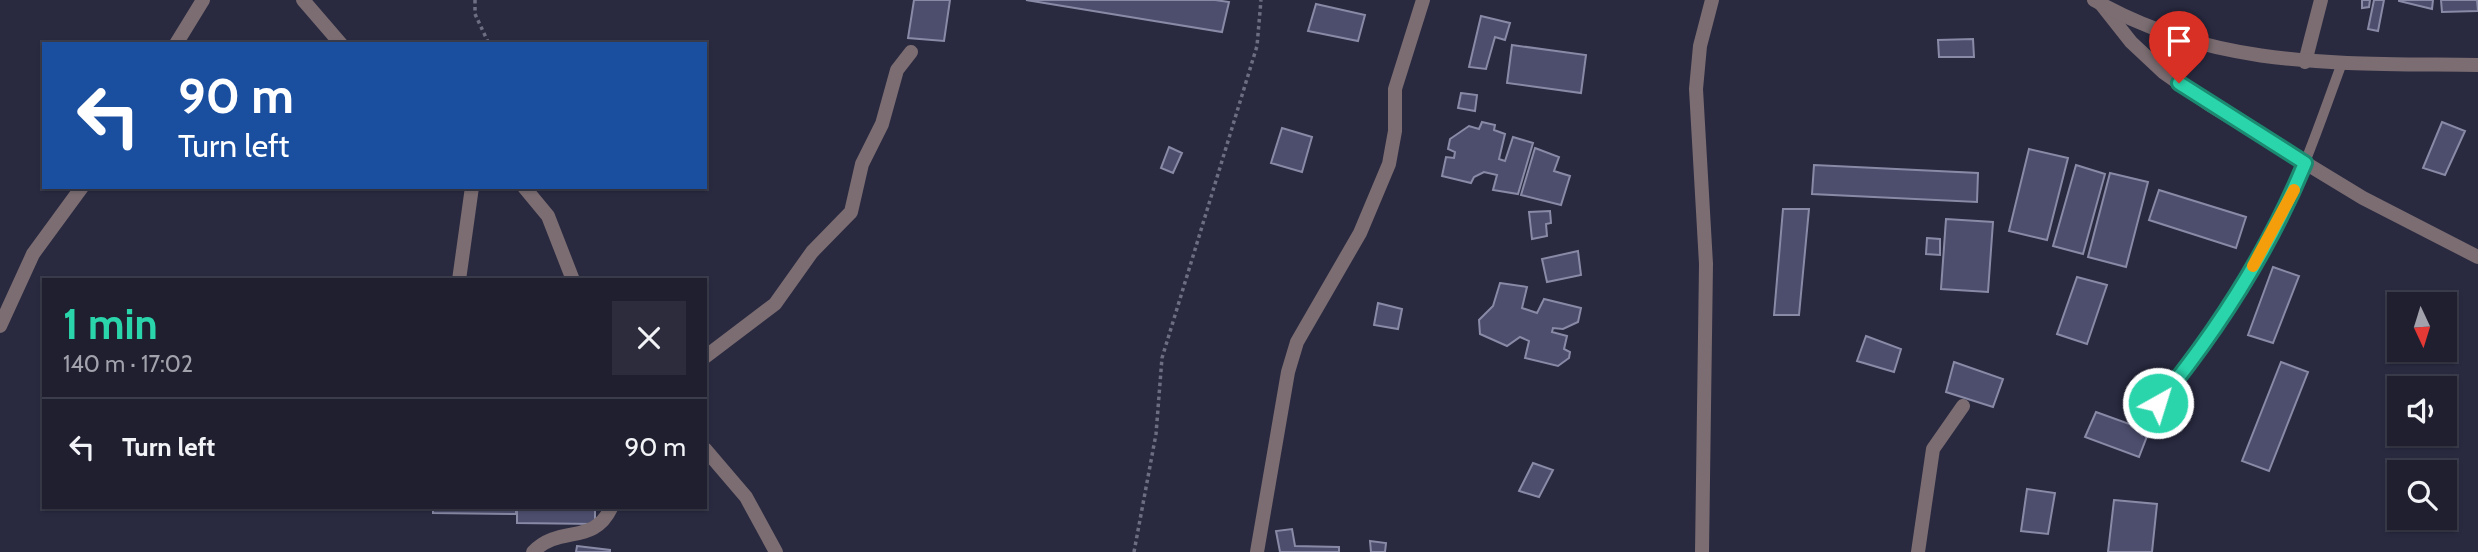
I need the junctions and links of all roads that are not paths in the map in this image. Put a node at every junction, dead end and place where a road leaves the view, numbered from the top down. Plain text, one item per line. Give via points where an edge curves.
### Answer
1 (202, 0) edge
2 (303, 0) edge
3 (1423, 0) edge
4 (1712, 0) edge
5 (2321, 0) edge
6 (2097, 2) edge
7 (177, 42) edge
8 (339, 42) edge
9 (911, 52) dead end
10 (2305, 62) junction
11 (2342, 63) junction
12 (2478, 65) edge
13 (2305, 163) junction
14 (81, 189) edge
15 (472, 189) edge
16 (526, 189) edge
17 (2478, 257) edge
18 (459, 278) edge
19 (572, 278) edge
20 (0, 326) edge
21 (707, 355) edge
22 (2158, 403) dead end
23 (1963, 406) dead end
24 (707, 451) edge
25 (611, 509) edge
26 (533, 552) edge
27 (776, 552) edge
28 (1257, 552) edge
29 (1702, 552) edge
30 (1918, 552) edge

1 - 7 street
2 - 8 street
3 - 28 street via 1395,89 1389,163 1360,233 1297,342
4 - 29 street via 1700,46 1696,89 1706,264
5 - 10 street
6 - 10 street via 2170,37
6 - 13 street via 2163,72
9 - 21 street via 897,70 882,124 862,164 851,212 812,252 775,304
10 - 11 street
11 - 12 street
11 - 13 lane
13 - 17 street
13 - 22 lane via 2285,210 2232,302
14 - 20 street via 33,254
15 - 18 street
16 - 19 street via 548,216
23 - 30 street via 1933,449
24 - 27 street via 746,497
25 - 26 street via 604,523 592,531 561,535 541,543

